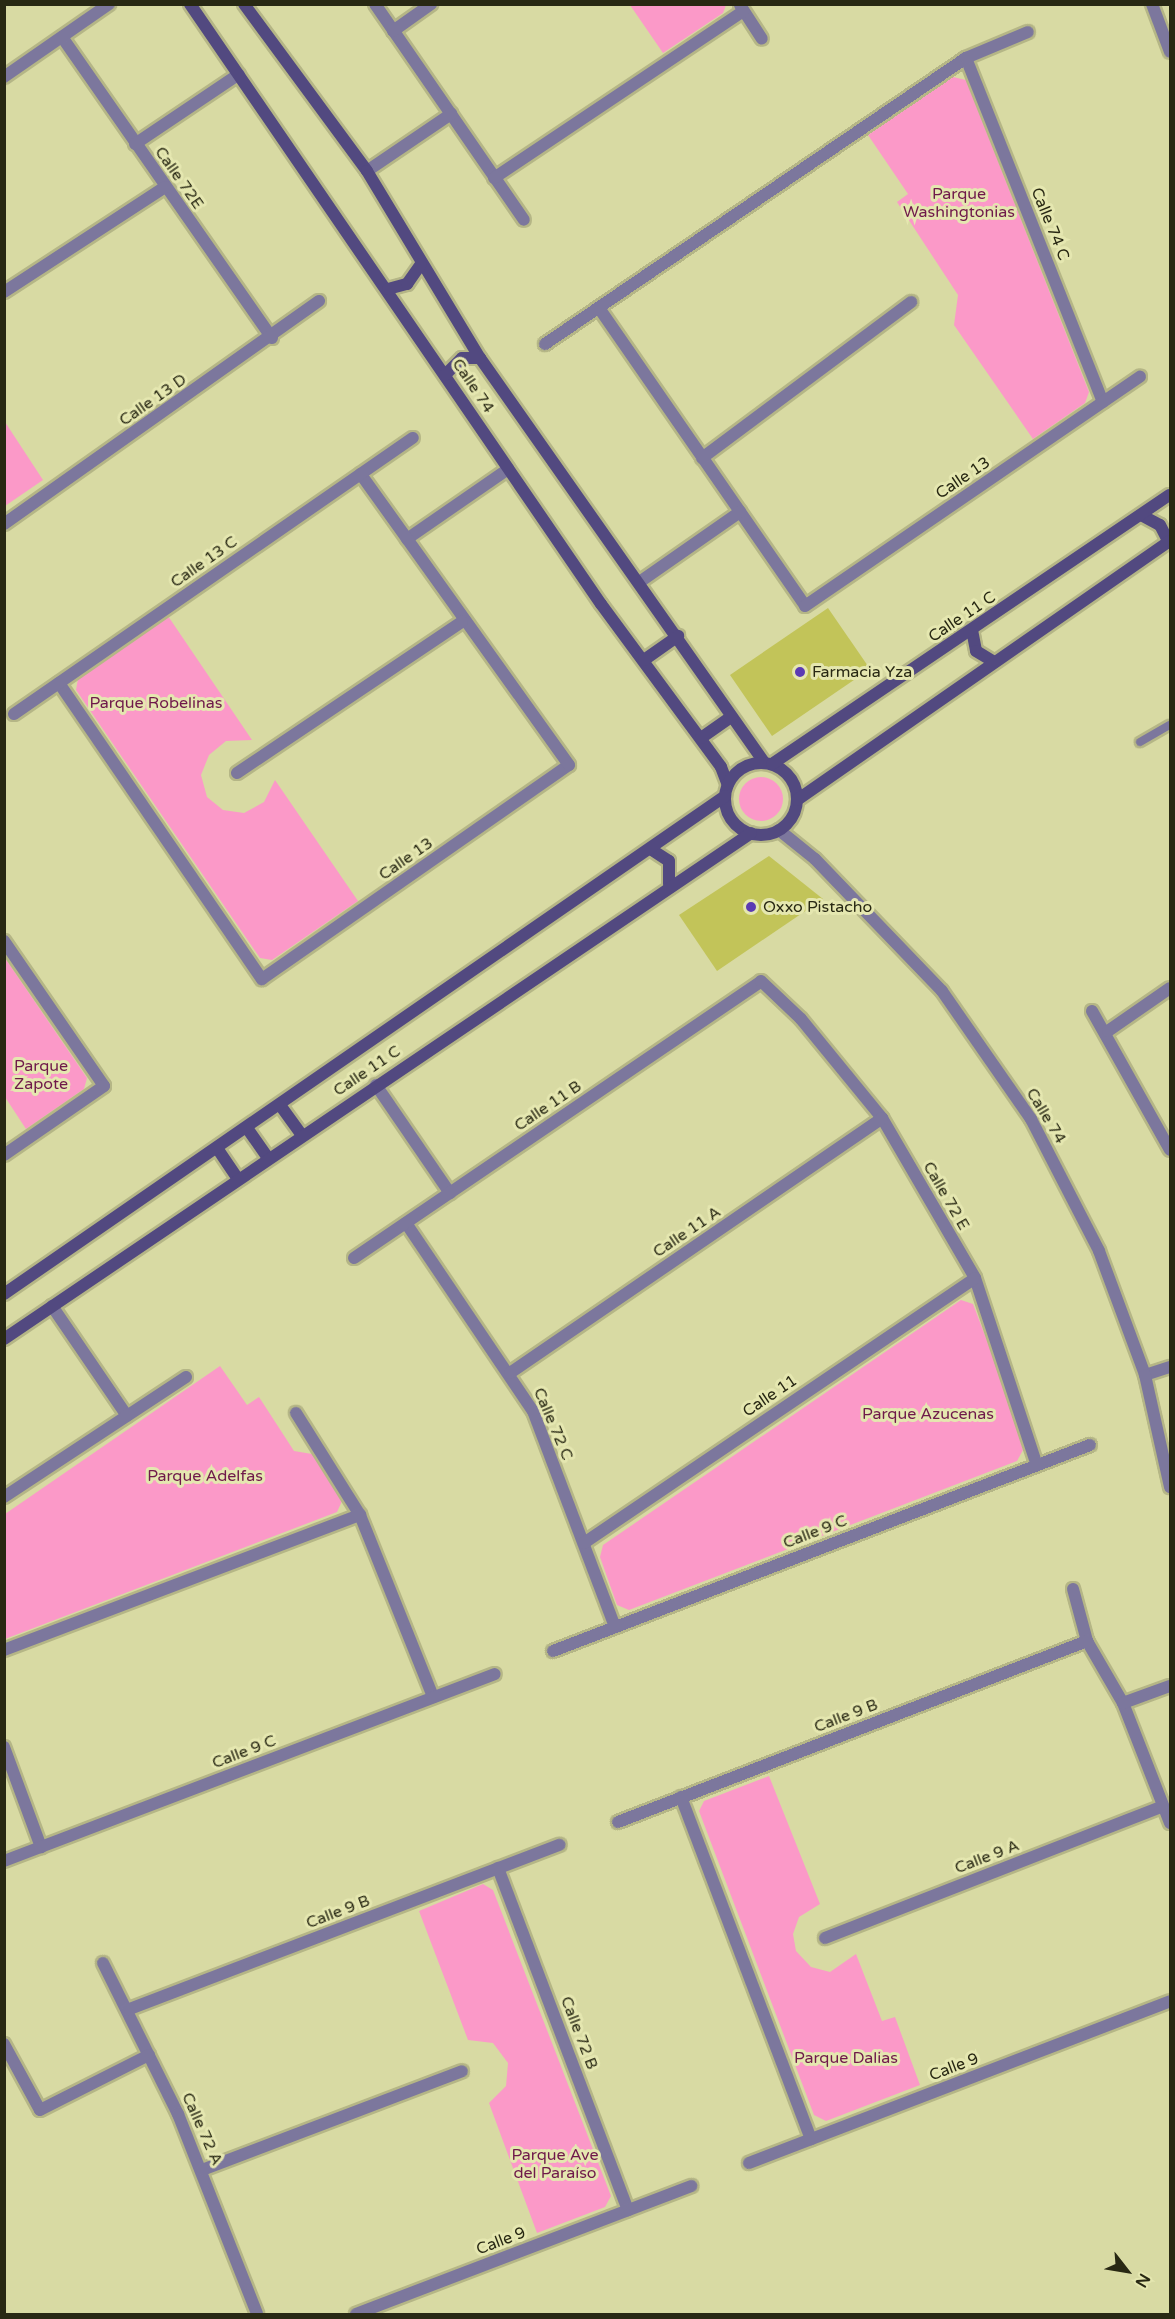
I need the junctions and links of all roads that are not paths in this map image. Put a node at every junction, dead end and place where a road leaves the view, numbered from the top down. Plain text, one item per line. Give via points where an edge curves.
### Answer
1 (109, 4) edge
2 (190, 4) edge
3 (244, 4) edge
4 (375, 4) edge
5 (431, 4) edge
6 (1152, 4) edge
7 (741, 8) edge
8 (393, 31) junction
9 (1028, 32) dead end
10 (62, 37) junction
11 (762, 39) dead end
12 (1170, 52) edge
13 (966, 58) junction
14 (239, 74) junction
15 (4, 76) edge
16 (451, 114) junction
17 (135, 144) junction
18 (367, 171) junction
19 (495, 178) junction
20 (165, 187) junction
21 (524, 220) dead end
22 (421, 264) junction
23 (388, 289) junction
24 (4, 292) edge
25 (319, 301) dead end
26 (911, 302) dead end
27 (599, 308) junction
28 (272, 338) junction
29 (545, 344) dead end
30 (480, 358) junction
31 (445, 375) junction
32 (1140, 377) dead end
33 (1103, 402) junction
34 (413, 438) dead end
35 (702, 458) junction
36 (508, 469) junction
37 (361, 474) junction
38 (1170, 495) edge
39 (740, 512) junction
40 (1141, 515) junction
41 (4, 524) edge
42 (407, 539) junction
43 (1170, 543) edge
44 (641, 581) junction
45 (462, 622) junction
46 (972, 630) junction
47 (678, 636) junction
48 (644, 660) junction
49 (994, 662) junction
50 (59, 683) junction
51 (14, 714) dead end
52 (731, 717) junction
53 (1170, 725) edge
54 (700, 738) junction
55 (1140, 742) dead end
56 (768, 763) junction
57 (237, 773) dead end
58 (726, 790) junction
59 (797, 800) junction
60 (779, 830) junction
61 (751, 834) junction
62 (652, 850) junction
63 (669, 884) junction
64 (4, 941) edge
65 (761, 981) joint
66 (1170, 988) edge
67 (1092, 1011) dead end
68 (1108, 1032) junction
69 (376, 1085) junction
70 (280, 1105) junction
71 (882, 1118) junction
72 (247, 1128) junction
73 (302, 1135) junction
74 (217, 1148) junction
75 (1170, 1150) edge
76 (4, 1155) edge
77 (268, 1158) junction
78 (238, 1179) junction
79 (450, 1193) junction
80 (406, 1223) junction
81 (354, 1258) dead end
82 (975, 1278) junction
83 (4, 1294) edge
84 (52, 1306) junction
85 (4, 1339) edge
86 (1170, 1367) edge
87 (510, 1373) junction
88 (1144, 1375) junction
89 (186, 1377) dead end
90 (297, 1413) dead end
91 (128, 1416) junction
92 (1090, 1445) dead end
93 (1037, 1465) junction
94 (1170, 1487) edge
95 (4, 1497) edge
96 (360, 1515) junction
97 (584, 1543) junction
98 (1072, 1588) dead end
99 (615, 1627) junction
100 (1087, 1641) junction
101 (4, 1650) edge
102 (553, 1651) dead end
103 (495, 1674) dead end
104 (1170, 1686) edge
105 (433, 1697) junction
106 (1123, 1703) junction
107 (4, 1747) edge
108 (681, 1797) junction
109 (1161, 1807) junction
110 (618, 1822) dead end
111 (1170, 1823) edge
112 (560, 1845) dead end
113 (41, 1847) junction
114 (4, 1861) edge
115 (498, 1868) junction
116 (825, 1938) dead end
117 (103, 1963) dead end
118 (1170, 2001) edge
119 (128, 2010) junction
120 (4, 2044) edge
121 (149, 2055) junction
122 (462, 2071) dead end
123 (811, 2139) junction
124 (749, 2163) dead end
125 (202, 2170) junction
126 (691, 2186) dead end
127 (628, 2210) junction
128 (257, 2314) edge
129 (356, 2314) edge

1 - 10 street
2 - 14 main road, Calle 74
3 - 18 main road, Calle 74
4 - 8 street
5 - 8 street
6 - 12 street
7 - 11 street
7 - 19 street
8 - 16 street
9 - 13 street
10 - 15 street
10 - 17 street, Calle 72E
13 - 27 street
13 - 33 street, Calle 74 C
14 - 17 street
14 - 23 main road, Calle 74
16 - 18 street
16 - 19 street
17 - 20 street, Calle 72E
18 - 22 main road, Calle 74
19 - 21 street
20 - 24 street
20 - 28 street, Calle 72E
22 - 23 main road via 407,284
22 - 30 main road, Calle 74
23 - 31 main road, Calle 74
25 - 28 street, Calle 13 D
26 - 35 street
27 - 29 street
27 - 35 street
28 - 41 street, Calle 13 D
30 - 31 main road via 462,358
30 - 44 main road, Calle 74
31 - 36 main road, Calle 74
32 - 33 street, Calle 13
33 - 39 street, Calle 13 via 805,606
34 - 37 street, Calle 13 C
35 - 39 street
36 - 42 street
36 - 48 main road, Calle 74
37 - 42 street
37 - 50 street, Calle 13 C
38 - 40 main road, Calle 11 C
39 - 44 street
40 - 43 main road via 1160,525
40 - 46 main road, Calle 11 C
42 - 45 street
43 - 49 main road
44 - 47 main road, Calle 74
45 - 50 street, Calle 13 via 568,765 262,979
45 - 57 street
46 - 49 main road via 976,651
46 - 56 main road, Calle 11 C
47 - 48 main road
47 - 52 main road, Calle 74
48 - 54 main road, Calle 74
49 - 59 main road
50 - 51 street, Calle 13 C
52 - 54 main road
52 - 56 main road, Calle 74
53 - 55 lane
54 - 58 main road, Calle 74
56 - 58 main road via 742,768
56 - 59 main road via 793,781
58 - 61 main road via 729,815
58 - 62 main road, Calle 11 C
59 - 60 main road via 792,817
60 - 61 main road
60 - 88 street, Calle 74 via 815,858 942,991 1031,1119 1099,1251
61 - 63 main road, Calle 11 C
62 - 63 main road via 669,861
62 - 70 main road, Calle 11 C
63 - 69 main road, Calle 11 C
64 - 76 street via 104,1086
65 - 71 street, Calle 72 E via 801,1019
65 - 79 street, Calle 11 B
66 - 68 street
67 - 68 street
68 - 75 street
69 - 73 main road, Calle 11 C
69 - 79 street
70 - 72 main road, Calle 11 C
70 - 73 main road
71 - 82 street, Calle 72 E
71 - 87 street, Calle 11 A
72 - 74 main road, Calle 11 C
72 - 77 main road
73 - 77 main road, Calle 11 C
74 - 78 main road
74 - 83 main road, Calle 11 C
77 - 78 main road, Calle 11 C
78 - 84 main road, Calle 11 C
79 - 80 street, Calle 11 B
80 - 81 street, Calle 11 B
80 - 87 street, Calle 72 C
82 - 93 street, Calle 72 E
82 - 97 street, Calle 11
84 - 85 main road, Calle 11 C
84 - 91 street
86 - 88 street
87 - 97 street, Calle 72 C via 533,1411
88 - 94 street, Calle 74
89 - 91 street
90 - 96 street
91 - 95 street
92 - 93 street, Calle 9 C
93 - 99 street, Calle 9 C
96 - 101 street
96 - 105 street
97 - 99 street, Calle 72 C
98 - 100 street
99 - 102 street, Calle 9 C
100 - 106 street
100 - 108 street, Calle 9 B
103 - 105 street, Calle 9 C
104 - 106 street
105 - 113 street, Calle 9 C
106 - 109 street
107 - 113 street
108 - 110 street, Calle 9 B
108 - 123 street
109 - 111 street
109 - 116 street, Calle 9 A
112 - 115 street, Calle 9 B
113 - 114 street, Calle 9 C
115 - 119 street, Calle 9 B
115 - 127 street, Calle 72 B
117 - 119 street, Calle 72 A
118 - 123 street, Calle 9
119 - 121 street, Calle 72 A
120 - 121 street via 40,2110
121 - 125 street, Calle 72 A
122 - 125 street
123 - 124 street, Calle 9
125 - 128 street, Calle 72 A
126 - 127 street, Calle 9
127 - 129 street, Calle 9

